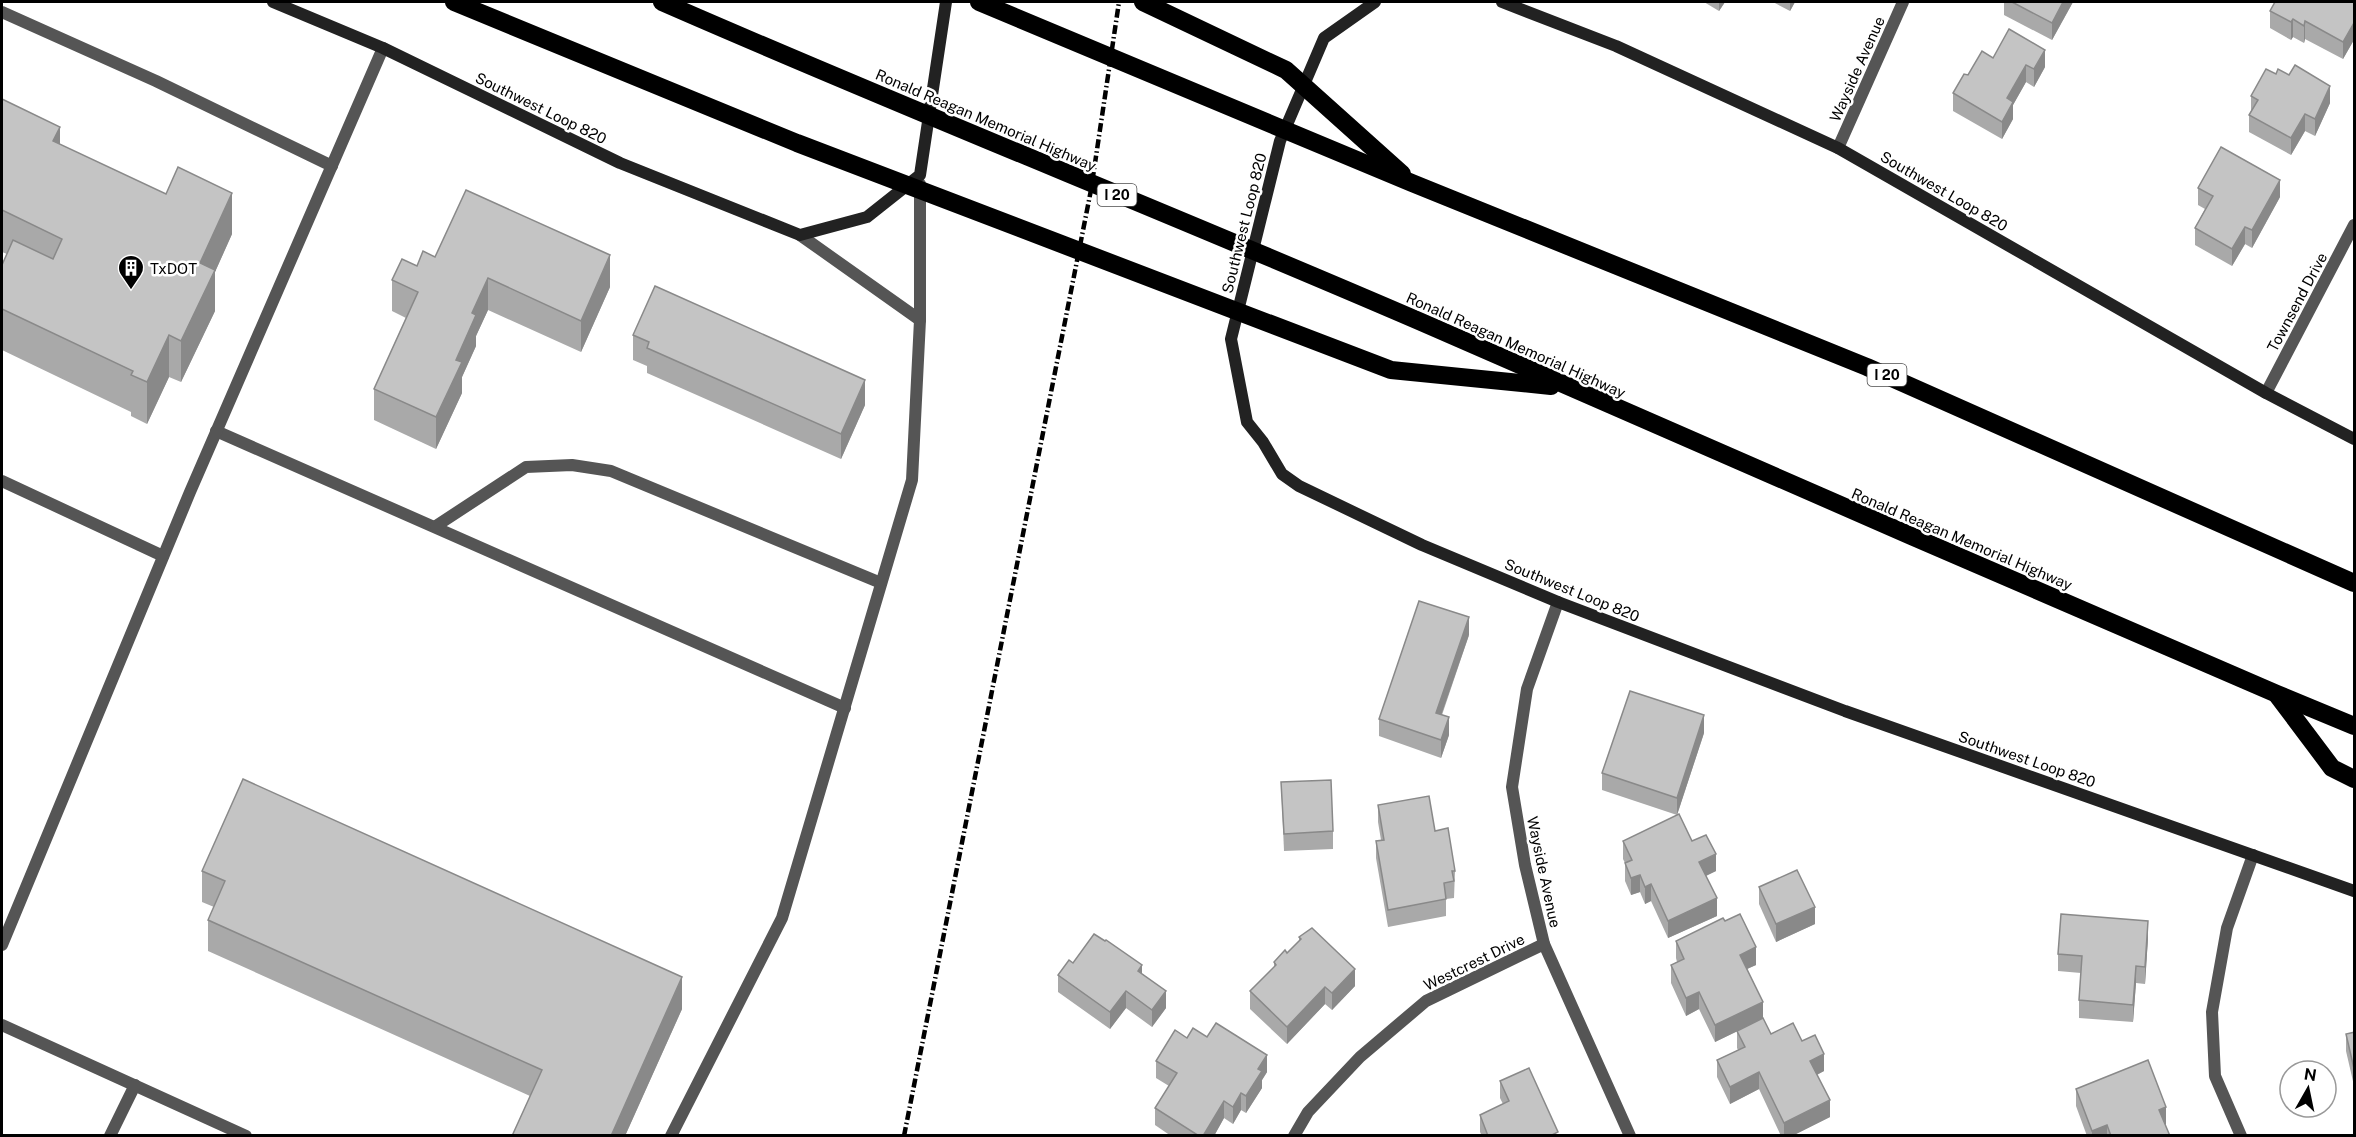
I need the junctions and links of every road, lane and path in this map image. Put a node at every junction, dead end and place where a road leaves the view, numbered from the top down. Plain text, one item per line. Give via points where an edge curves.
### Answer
1 (273, 2) edge
2 (454, 2) edge
3 (662, 2) edge
4 (946, 2) edge
5 (979, 2) edge
6 (1143, 2) edge
7 (1375, 2) edge
8 (1502, 2) edge
9 (1903, 2) edge
10 (2, 12) edge
11 (383, 48) junction
12 (1838, 148) junction
13 (332, 166) junction
14 (920, 175) junction
15 (1412, 183) junction
16 (2355, 225) edge
17 (800, 235) junction
18 (920, 320) junction
19 (1566, 387) junction
20 (2266, 393) junction
21 (216, 430) junction
22 (2355, 439) edge
23 (2, 481) edge
24 (435, 526) junction
25 (163, 556) junction
26 (881, 583) junction
27 (2355, 583) edge
28 (1558, 602) junction
29 (2277, 694) junction
30 (845, 708) junction
31 (2355, 726) edge
32 (2355, 779) edge
33 (2253, 855) junction
34 (2355, 891) edge
35 (1544, 944) junction
36 (2, 945) edge
37 (2, 1025) edge
38 (135, 1085) junction
39 (110, 1136) edge
40 (246, 1136) edge
41 (671, 1136) edge
42 (1294, 1136) edge
43 (1630, 1136) edge
44 (2241, 1136) edge

1 - 11 main road, Southwest Loop 820
2 - 19 highway via 797,143 1391,370
3 - 19 highway, Ronald Reagan Memorial Highway / I 20
4 - 14 main road
5 - 15 highway, I 20
6 - 15 highway via 1286,70
7 - 28 main road, Southwest Loop 820 via 1324,38 1280,141 1231,339 1247,422 1282,474 1299,486 1422,545
8 - 12 main road, Southwest Loop 820 via 1616,46
9 - 12 street, Wayside Avenue
10 - 13 street
11 - 13 street
11 - 17 main road, Southwest Loop 820 via 620,163
12 - 20 main road, Southwest Loop 820
13 - 21 street
14 - 17 main road via 867,217
14 - 18 street
15 - 27 highway, I 20 via 1867,366
16 - 20 street, Townsend Drive
17 - 18 street, Southwest Loop 820
18 - 26 street via 912,480
19 - 29 highway, Ronald Reagan Memorial Highway / I 20
20 - 22 main road, Southwest Loop 820
21 - 24 street
21 - 25 street
23 - 25 street
24 - 26 street via 525,467 572,465 611,471
24 - 30 street
25 - 36 street
26 - 30 street
28 - 33 main road, Southwest Loop 820 via 1845,711
28 - 35 street, Wayside Avenue via 1527,689 1512,787 1525,866
29 - 31 highway, Ronald Reagan Memorial Highway / I 20
29 - 32 highway via 2332,768
30 - 41 street via 782,918
33 - 34 main road, Southwest Loop 820
33 - 44 street via 2227,928 2212,1012 2215,1076
35 - 42 street, Westcrest Drive via 1426,1001 1360,1057 1308,1112
35 - 43 street, Wayside Avenue
37 - 38 street
38 - 39 street
38 - 40 street

